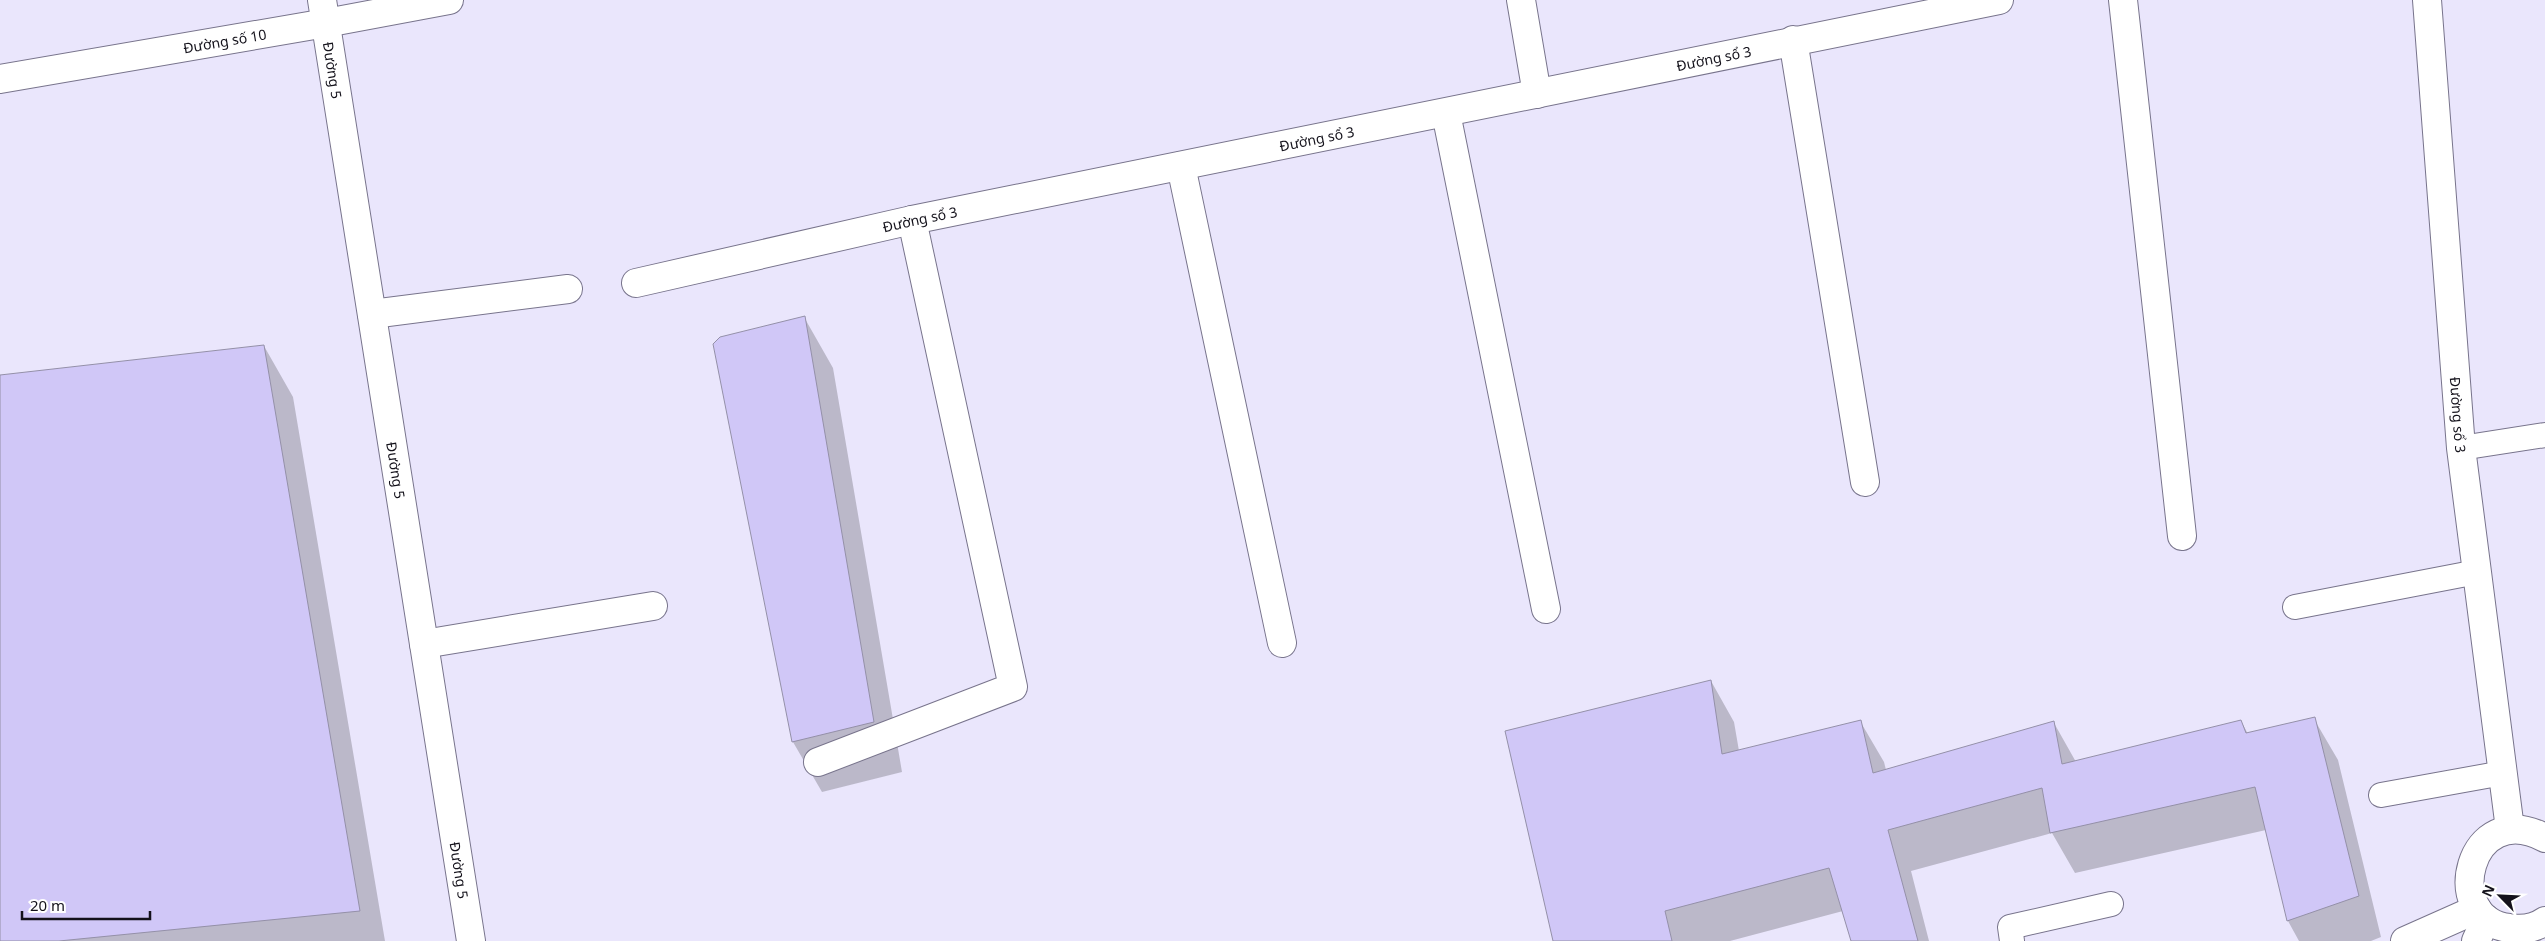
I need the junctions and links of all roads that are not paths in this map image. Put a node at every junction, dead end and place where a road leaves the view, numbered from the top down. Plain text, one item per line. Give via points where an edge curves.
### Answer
1 (449, 0) edge
2 (1521, 0) edge
3 (1999, 0) edge
4 (2123, 0) edge
5 (2427, 0) edge
6 (324, 12) edge
7 (1793, 40) junction
8 (0, 79) edge
9 (1536, 94) junction
10 (1446, 113) junction
11 (1181, 166) junction
12 (912, 220) junction
13 (636, 283) dead end
14 (568, 289) dead end
15 (372, 314) junction
16 (2545, 434) edge
17 (2461, 448) junction
18 (1864, 482) dead end
19 (2182, 536) dead end
20 (2477, 572) junction
21 (653, 606) dead end
22 (2295, 607) dead end
23 (1546, 609) dead end
24 (1282, 643) dead end
25 (424, 644) junction
26 (818, 762) dead end
27 (2503, 773) junction
28 (2381, 795) dead end
29 (2510, 829) junction
30 (2545, 838) edge
31 (2111, 904) dead end
32 (2480, 923) edge
33 (2540, 929) edge
34 (472, 941) edge
35 (2012, 941) edge
36 (2405, 941) edge

1 - 6 street, Đường số 10
2 - 9 street
3 - 7 street, Đường sổ 3
4 - 19 street
5 - 17 street, Đường sổ 3
6 - 8 street, Đường số 10
6 - 15 street, Đường 5
7 - 9 street, Đường sổ 3
7 - 18 street
9 - 10 street, Đường sổ 3
10 - 11 street, Đường sổ 3
10 - 23 street
11 - 12 street, Đường sổ 3
11 - 24 street
12 - 13 street, Đường sổ 3
12 - 26 street via 1013,687
14 - 15 street
15 - 25 street, Đường 5
16 - 17 lane
17 - 20 street, Đường sổ 3
20 - 22 lane
20 - 27 street, Đường sổ 3
21 - 25 street
25 - 34 street, Đường 5
27 - 28 lane
27 - 29 street, Đường sổ 3
29 - 30 street via 2532,831
29 - 32 street via 2487,840 2472,860 2468,884
31 - 35 lane via 2010,927
32 - 33 street via 2521,930
32 - 36 street

